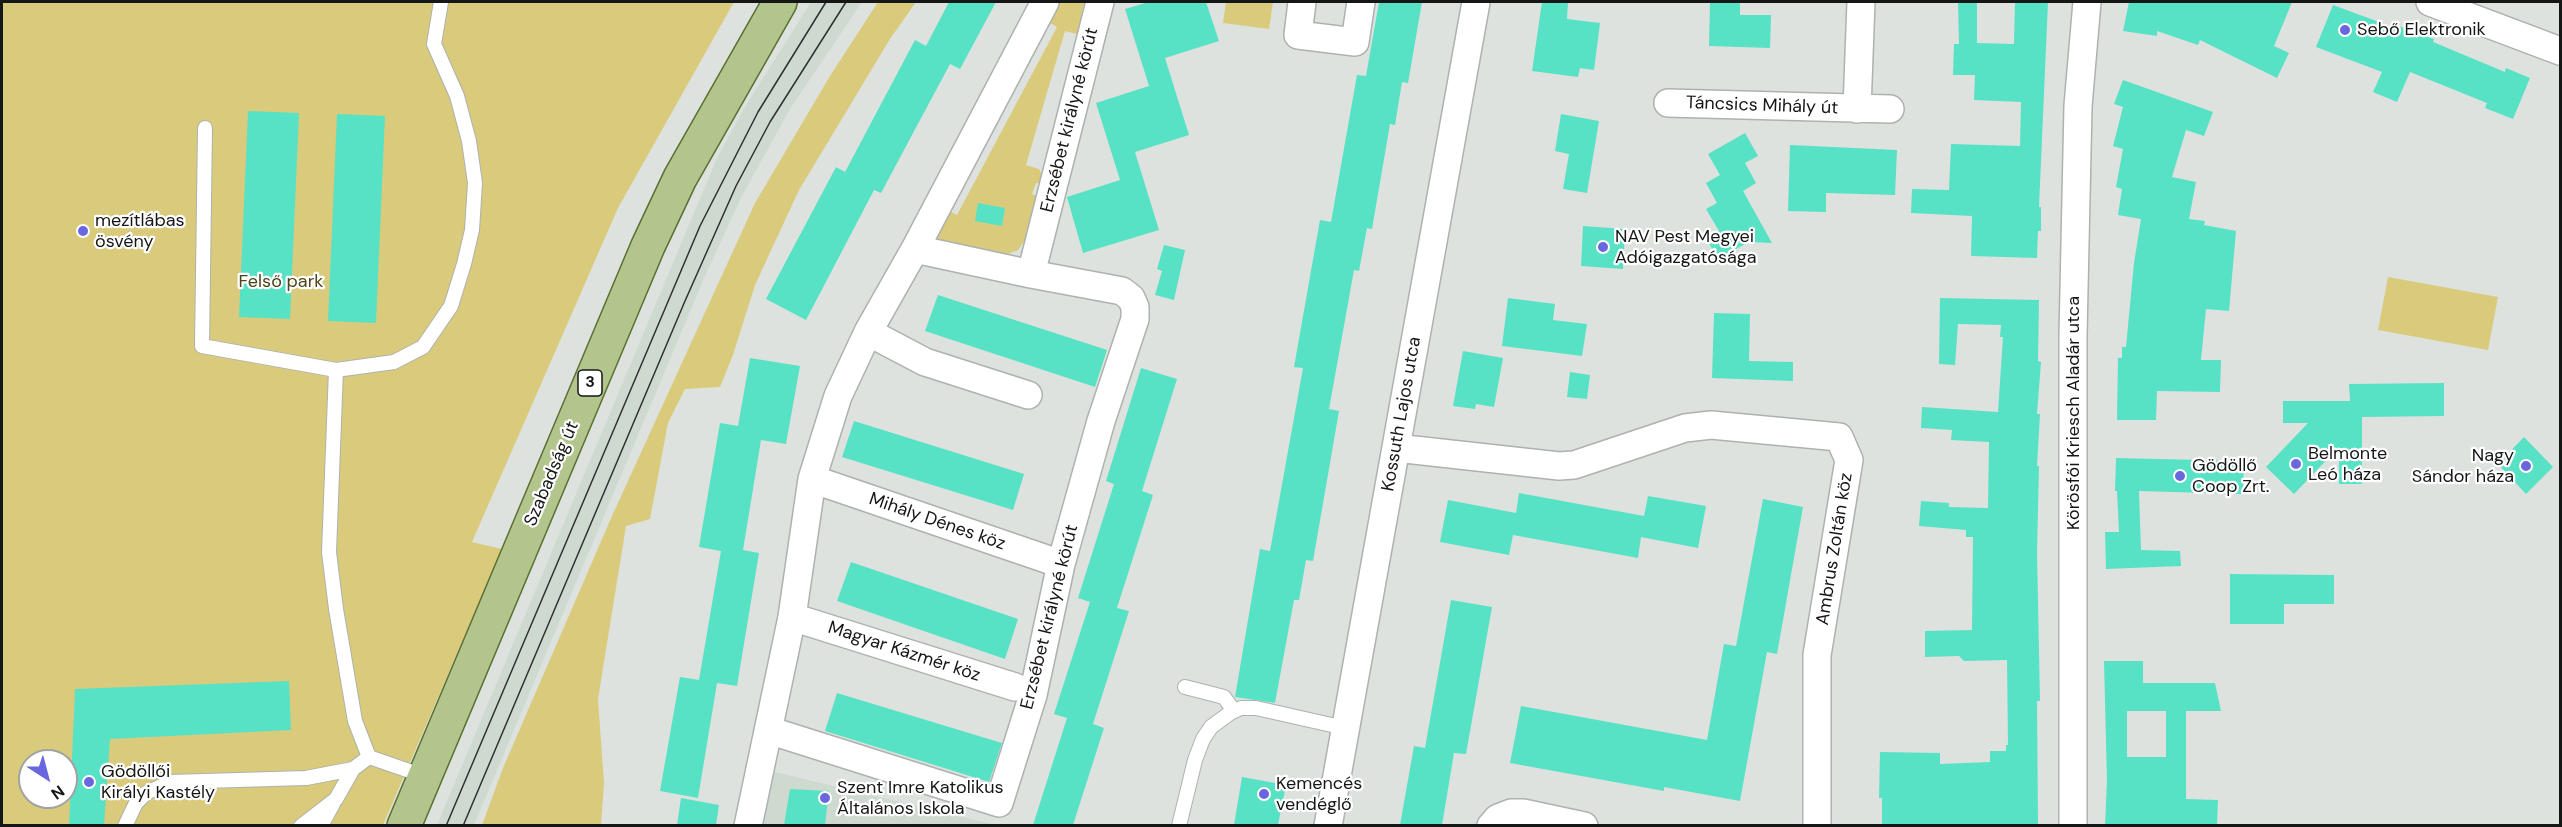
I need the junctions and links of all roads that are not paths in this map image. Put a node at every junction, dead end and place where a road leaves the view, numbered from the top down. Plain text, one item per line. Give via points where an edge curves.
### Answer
1 (441, 2) edge
2 (780, 2) edge
3 (1045, 2) edge
4 (1100, 2) edge
5 (1302, 2) edge
6 (1361, 2) edge
7 (1476, 2) edge
8 (1861, 2) edge
9 (2087, 2) edge
10 (2430, 2) edge
11 (2560, 51) edge
12 (1668, 103) dead end
13 (1857, 109) junction
14 (1890, 109) dead end
15 (206, 128) dead end
16 (915, 249) junction
17 (1031, 274) junction
18 (868, 332) junction
19 (336, 370) junction
20 (1028, 395) dead end
21 (1396, 448) junction
22 (812, 479) junction
23 (1061, 564) junction
24 (792, 617) junction
25 (1015, 687) dead end
26 (1185, 687) dead end
27 (1234, 711) junction
28 (1346, 728) junction
29 (768, 730) junction
30 (369, 758) junction
31 (353, 769) junction
32 (424, 776) junction
33 (336, 799) junction
34 (125, 825) edge
35 (301, 825) edge
36 (321, 825) edge
37 (404, 825) edge
38 (748, 825) edge
39 (1179, 825) edge
40 (1328, 825) edge
41 (1491, 825) edge
42 (1584, 825) edge
43 (1817, 825) edge
44 (2073, 825) edge

1 - 19 lane via 434,44 457,96 475,183 465,264 451,306 423,347 394,362
2 - 32 main road, Szabadság út / 3 via 710,124 648,246
3 - 16 street
4 - 17 street, Erzsébet királyné körút
5 - 6 street via 1298,35 1355,42
7 - 21 street, Kossuth Lajos utca
8 - 13 street, Táncsics Mihály út
9 - 44 street, Körösfői Kriesch Aladár utca via 2078,106 2074,324
10 - 11 street
12 - 13 street, Táncsics Mihály út
13 - 14 street, Táncsics Mihály út
15 - 19 lane via 202,346
16 - 17 street, Erzsébet királyné körút
16 - 18 street
17 - 23 street, Erzsébet királyné körút via 1122,291 1135,307 1135,319 1101,421
18 - 20 street via 925,362
18 - 22 street via 838,396
19 - 30 lane via 329,552 355,721
21 - 28 street, Kossuth Lajos utca
21 - 43 street, Ambrus Zoltán köz via 1559,466 1574,465 1685,428 1711,425 1839,437 1850,460 1817,655
22 - 23 street, Mihály Dénes köz
22 - 24 street
23 - 29 street, Erzsébet királyné körút via 1033,695 999,803
24 - 25 street, Magyar Kázmér köz
24 - 29 street
26 - 27 lane via 1224,697
27 - 28 lane via 1256,708
27 - 39 lane via 1203,739
28 - 40 street, Kossuth Lajos utca
29 - 38 street
30 - 31 lane
30 - 32 lane
31 - 33 lane
31 - 34 lane via 306,778 170,782 136,802
32 - 37 main road, Szabadság út / 3
33 - 35 lane
33 - 36 lane
41 - 42 street via 1511,813

